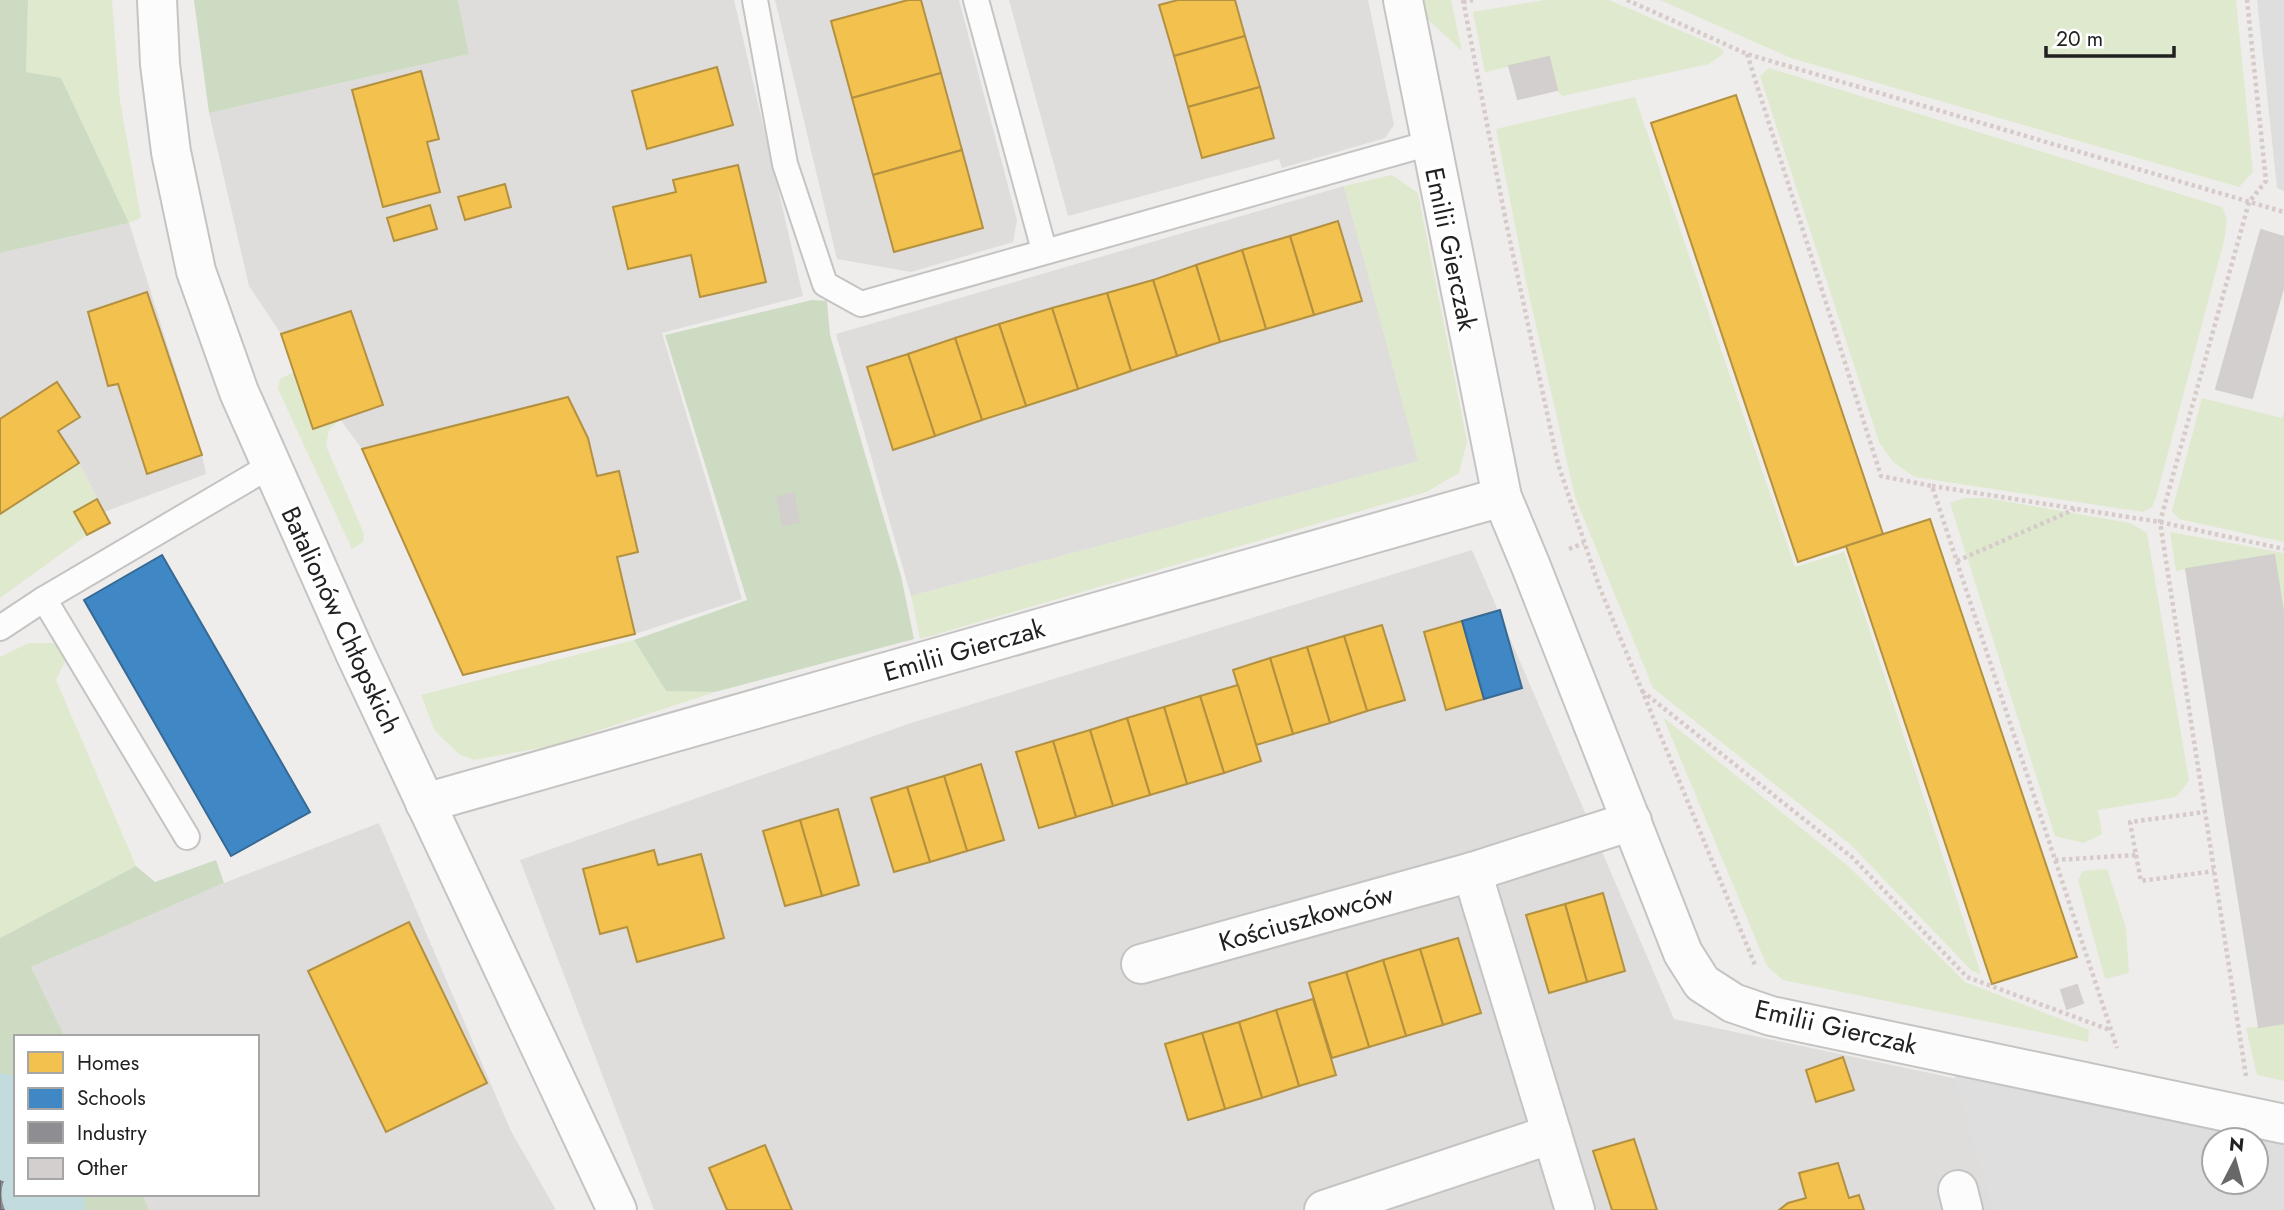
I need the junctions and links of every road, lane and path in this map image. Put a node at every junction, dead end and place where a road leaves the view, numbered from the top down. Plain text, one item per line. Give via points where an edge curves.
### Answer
1 (158, 0) edge
2 (755, 0) edge
3 (976, 0) edge
4 (1403, 0) edge
5 (1473, 0) edge
6 (1627, 0) edge
7 (2247, 0) edge
8 (1463, 1) edge
9 (1747, 54) junction
10 (1430, 143) junction
11 (2249, 202) junction
12 (2284, 212) edge
13 (1044, 250) junction
14 (270, 466) junction
15 (1932, 486) junction
16 (1502, 497) junction
17 (2077, 508) junction
18 (2160, 522) junction
19 (2284, 549) edge
20 (1957, 561) junction
21 (44, 599) junction
22 (0, 628) edge
23 (1642, 691) junction
24 (425, 803) junction
25 (2204, 812) junction
26 (1632, 821) junction
27 (187, 837) dead end
28 (2136, 855) junction
29 (2055, 860) junction
30 (2214, 871) junction
31 (1472, 872) junction
32 (1141, 964) dead end
33 (1756, 970) dead end
34 (2111, 1030) junction
35 (2118, 1052) dead end
36 (2247, 1086) dead end
37 (2284, 1124) edge
38 (1552, 1134) junction
39 (617, 1210) edge
40 (1324, 1210) edge
41 (1575, 1210) edge

1 - 14 street, Batalionów Chłopskich via 171,152 196,271
2 - 13 lane via 785,164 825,284 861,304
3 - 13 lane
4 - 10 street, Emilii Gierczak
5 - 8 path
6 - 9 path
7 - 11 path via 2266,181
8 - 23 path via 1558,464 1599,586
9 - 11 path
9 - 15 path via 1881,476
10 - 13 lane
10 - 16 street, Emilii Gierczak
11 - 12 path
11 - 18 path
14 - 21 lane
14 - 24 street, Batalionów Chłopskich
15 - 17 path
15 - 20 path
16 - 24 street, Emilii Gierczak
16 - 26 street, Emilii Gierczak
17 - 18 path
17 - 20 path
18 - 19 path
18 - 25 path
20 - 29 path
21 - 22 lane
21 - 27 lane
23 - 33 path
23 - 34 path via 1853,858 1967,977
24 - 39 street, Batalionów Chłopskich
25 - 28 path via 2130,822
25 - 30 path
26 - 31 street, Kościuszkowców
26 - 37 street, Emilii Gierczak via 1684,953 1702,983 1733,1003 1771,1016
28 - 29 path
28 - 30 path via 2141,881
29 - 34 path
30 - 36 path
31 - 32 street, Kościuszkowców
31 - 38 street
34 - 35 path
38 - 40 street
38 - 41 street

